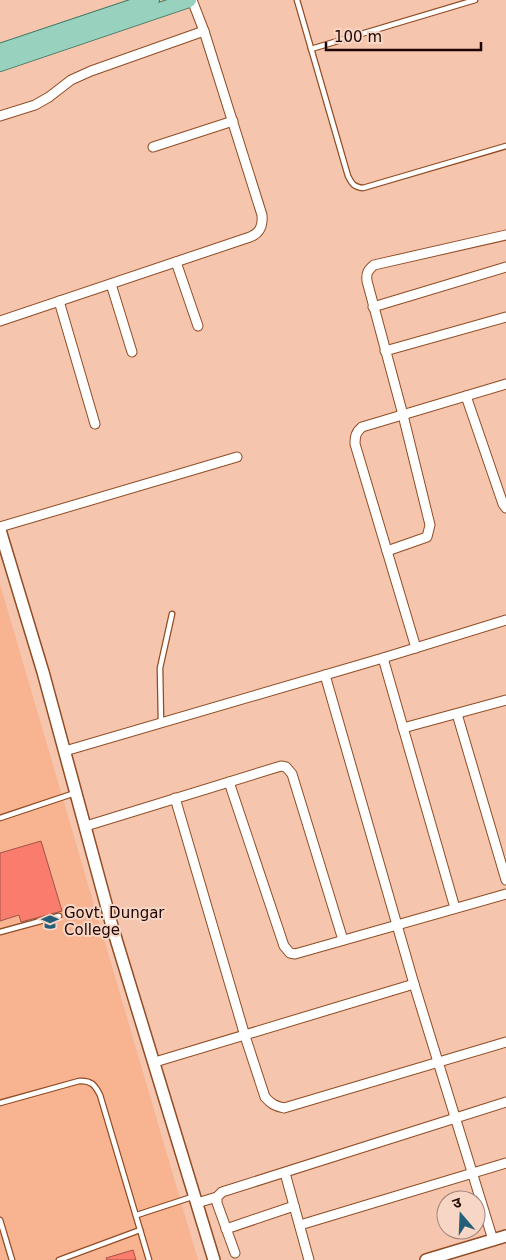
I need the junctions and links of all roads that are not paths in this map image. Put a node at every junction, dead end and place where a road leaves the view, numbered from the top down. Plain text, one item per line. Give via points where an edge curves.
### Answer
1 (152, 0) edge
2 (190, 0) edge
3 (297, 0) edge
4 (475, 0) edge
5 (204, 31) junction
6 (311, 49) junction
7 (0, 51) edge
8 (0, 64) edge
9 (0, 116) edge
10 (233, 121) junction
11 (506, 146) edge
12 (153, 147) dead end
13 (506, 236) edge
14 (176, 262) junction
15 (506, 267) edge
16 (111, 284) junction
17 (59, 301) junction
18 (373, 307) junction
19 (506, 317) edge
20 (0, 321) edge
21 (198, 326) dead end
22 (385, 351) junction
23 (132, 352) dead end
24 (506, 384) edge
25 (466, 396) junction
26 (403, 415) junction
27 (95, 424) dead end
28 (237, 457) dead end
29 (506, 508) edge
30 (0, 529) edge
31 (387, 550) junction
32 (172, 614) dead end
33 (506, 620) edge
34 (416, 648) junction
35 (383, 658) junction
36 (325, 675) junction
37 (506, 700) edge
38 (457, 714) junction
39 (161, 723) junction
40 (403, 728) junction
41 (65, 751) junction
42 (229, 782) junction
43 (76, 793) junction
44 (175, 798) junction
45 (0, 818) edge
46 (86, 826) junction
47 (506, 880) edge
48 (506, 894) edge
49 (455, 908) junction
50 (59, 916) dead end
51 (398, 925) junction
52 (0, 932) edge
53 (343, 940) junction
54 (414, 984) junction
55 (245, 1036) junction
56 (506, 1042) edge
57 (155, 1062) junction
58 (439, 1063) junction
59 (506, 1102) edge
60 (0, 1103) edge
61 (455, 1118) junction
62 (506, 1163) edge
63 (285, 1173) junction
64 (472, 1174) junction
65 (217, 1197) junction
66 (196, 1199) junction
67 (294, 1206) junction
68 (137, 1215) junction
69 (0, 1220) edge
70 (300, 1225) junction
71 (226, 1229) junction
72 (140, 1230) junction
73 (506, 1236) edge
74 (492, 1240) junction
75 (236, 1253) dead end
76 (12, 1260) edge
77 (59, 1260) edge
78 (149, 1260) edge
79 (214, 1260) edge
80 (309, 1260) edge
81 (426, 1260) edge

1 - 7 main road
2 - 5 street
2 - 8 main road
3 - 6 lane
4 - 6 lane
5 - 9 street via 91,71 71,80 35,105
5 - 10 street
6 - 11 lane via 348,176 356,187 363,188
10 - 12 street
10 - 14 street via 262,215 262,225 250,237
13 - 18 street via 374,265 366,275
14 - 16 street
14 - 21 street
15 - 18 street
16 - 17 street
16 - 23 street
17 - 20 street
17 - 27 street
18 - 22 street
19 - 22 street
22 - 26 street
24 - 25 street
25 - 26 street
25 - 29 street
26 - 31 street via 430,531 421,540
26 - 31 street via 362,427 355,437
28 - 30 street
30 - 41 street
31 - 34 street
32 - 39 lane via 160,668
33 - 34 street
34 - 35 street
35 - 36 street
35 - 40 street
36 - 39 street
36 - 51 street
37 - 38 street
38 - 40 street
38 - 47 street
39 - 41 street
40 - 49 street
41 - 43 street
42 - 44 street
42 - 53 street via 287,951 295,954
42 - 53 street via 281,766 290,769
43 - 45 lane
43 - 46 street
44 - 46 street
44 - 55 street
46 - 57 street via 112,926
48 - 49 street
49 - 51 street
50 - 52 lane
51 - 53 street
51 - 54 street
54 - 55 street
54 - 58 street
55 - 57 street
55 - 58 street via 265,1097 275,1106 284,1108
56 - 58 street
57 - 66 street
58 - 61 street
59 - 61 street
60 - 68 lane via 79,1081 92,1083 100,1095
61 - 63 street
61 - 64 street
62 - 64 street
63 - 65 street via 222,1192
63 - 67 street
64 - 70 street
64 - 74 street
65 - 66 street
65 - 71 street
66 - 68 lane
66 - 79 street
67 - 70 street
67 - 71 street
68 - 72 lane
69 - 76 lane
70 - 80 street
71 - 75 street
72 - 77 lane
72 - 78 lane
73 - 74 street
74 - 81 street

